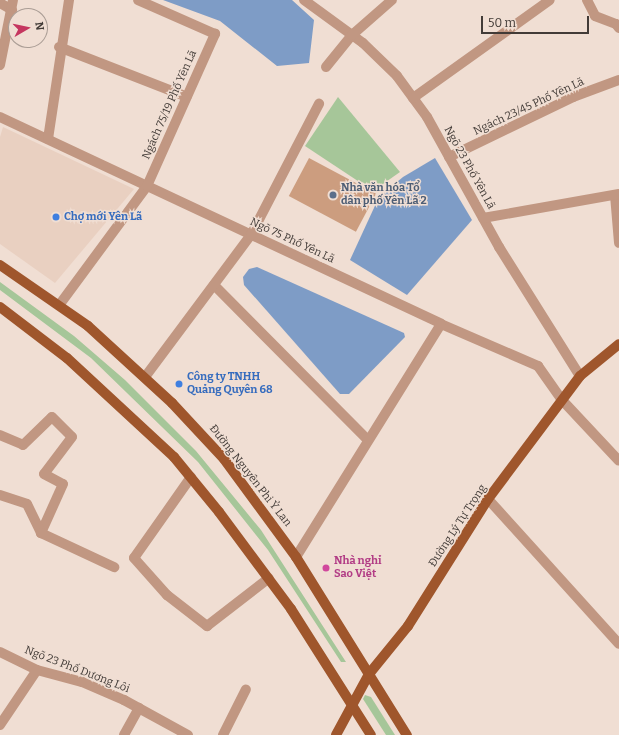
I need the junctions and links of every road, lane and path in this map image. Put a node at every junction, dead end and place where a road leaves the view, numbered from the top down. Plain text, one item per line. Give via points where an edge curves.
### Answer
1 (68, 0) edge
2 (138, 0) edge
3 (304, 0) edge
4 (392, 0) edge
5 (550, 0) edge
6 (586, 0) edge
7 (0, 3) edge
8 (13, 5) edge
9 (619, 28) edge
10 (352, 35) junction
11 (60, 47) junction
12 (0, 65) edge
13 (326, 67) dead end
14 (619, 80) edge
15 (187, 97) junction
16 (413, 98) junction
17 (319, 104) dead end
18 (0, 117) edge
19 (48, 140) junction
20 (449, 157) junction
21 (147, 186) junction
22 (617, 195) edge
23 (483, 218) junction
24 (251, 235) junction
25 (619, 243) edge
26 (0, 265) edge
27 (214, 285) junction
28 (60, 304) junction
29 (0, 307) edge
30 (441, 324) junction
31 (619, 344) edge
32 (580, 376) junction
33 (145, 377) junction
34 (562, 400) junction
35 (0, 435) edge
36 (368, 440) junction
37 (619, 461) edge
38 (191, 477) junction
39 (0, 495) edge
40 (488, 499) junction
41 (41, 533) junction
42 (296, 557) junction
43 (114, 567) dead end
44 (269, 578) junction
45 (619, 644) edge
46 (0, 652) edge
47 (37, 670) junction
48 (369, 674) junction
49 (246, 689) dead end
50 (352, 706) junction
51 (139, 708) junction
52 (0, 725) edge
53 (124, 735) edge
54 (188, 735) edge
55 (224, 735) edge
56 (336, 735) edge
57 (371, 735) edge
58 (407, 735) edge

1 - 11 street
2 - 15 street, Ngách 75/19 Phố Yên Lã via 215,34
3 - 10 street, Ngõ 23 Phố Yên Lã
4 - 10 street
5 - 16 street
6 - 9 street via 595,16 616,24
7 - 8 street
8 - 12 street
10 - 13 street
10 - 16 street, Ngõ 23 Phố Yên Lã via 397,76
11 - 15 street
11 - 19 street
14 - 20 street, Ngách 23/45 Phố Yên Lã via 573,98
15 - 21 street, Ngách 75/19 Phố Yên Lã
16 - 20 street, Ngõ 23 Phố Yên Lã
17 - 24 street
18 - 19 street, Ngõ 75 Phố Yên Lã
19 - 21 street, Ngõ 75 Phố Yên Lã
20 - 23 street, Ngõ 23 Phố Yên Lã
21 - 24 street, Ngõ 75 Phố Yên Lã
21 - 28 street, Ngách 75/19 Phố Yên Lã
22 - 23 street
22 - 25 street
23 - 32 street, Ngõ 23 Phố Yên Lã via 570,364
24 - 27 street
24 - 30 street, Ngõ 75 Phố Yên Lã
26 - 28 main road, Đường Nguyên Phi Ỷ Lan
27 - 33 street
27 - 36 street
28 - 33 main road, Đường Nguyên Phi Ỷ Lan
29 - 38 main road via 67,358 174,457
30 - 34 street, Ngõ 75 Phố Yên Lã via 538,366
30 - 36 street
31 - 32 main road, Đường Lý Tự Trọng
32 - 34 main road, Đường Lý Tự Trọng
33 - 42 main road, Đường Nguyên Phi Ỷ Lan via 224,459
34 - 37 street, Ngõ 75 Phố Yên Lã
34 - 40 main road, Đường Lý Tự Trọng
35 - 41 street via 23,445 52,417 72,437 44,474 63,484
36 - 42 street
38 - 44 main road
38 - 44 street via 134,558 167,595 207,626
39 - 41 street via 27,504
40 - 45 street
40 - 48 main road, Đường Lý Tự Trọng via 408,626
41 - 43 street
42 - 48 main road, Đường Nguyên Phi Ỷ Lan
44 - 50 main road
46 - 47 street, Ngõ 23 Phố Dương Lôi
47 - 51 street, Ngõ 23 Phố Dương Lôi via 82,682
47 - 52 street
48 - 50 main road, Đường Lý Tự Trọng
48 - 58 main road, Đường Nguyên Phi Ỷ Lan
49 - 55 street
50 - 56 main road, Đường Lý Tự Trọng
50 - 57 main road
51 - 53 street
51 - 54 street, Ngõ 23 Phố Dương Lôi

